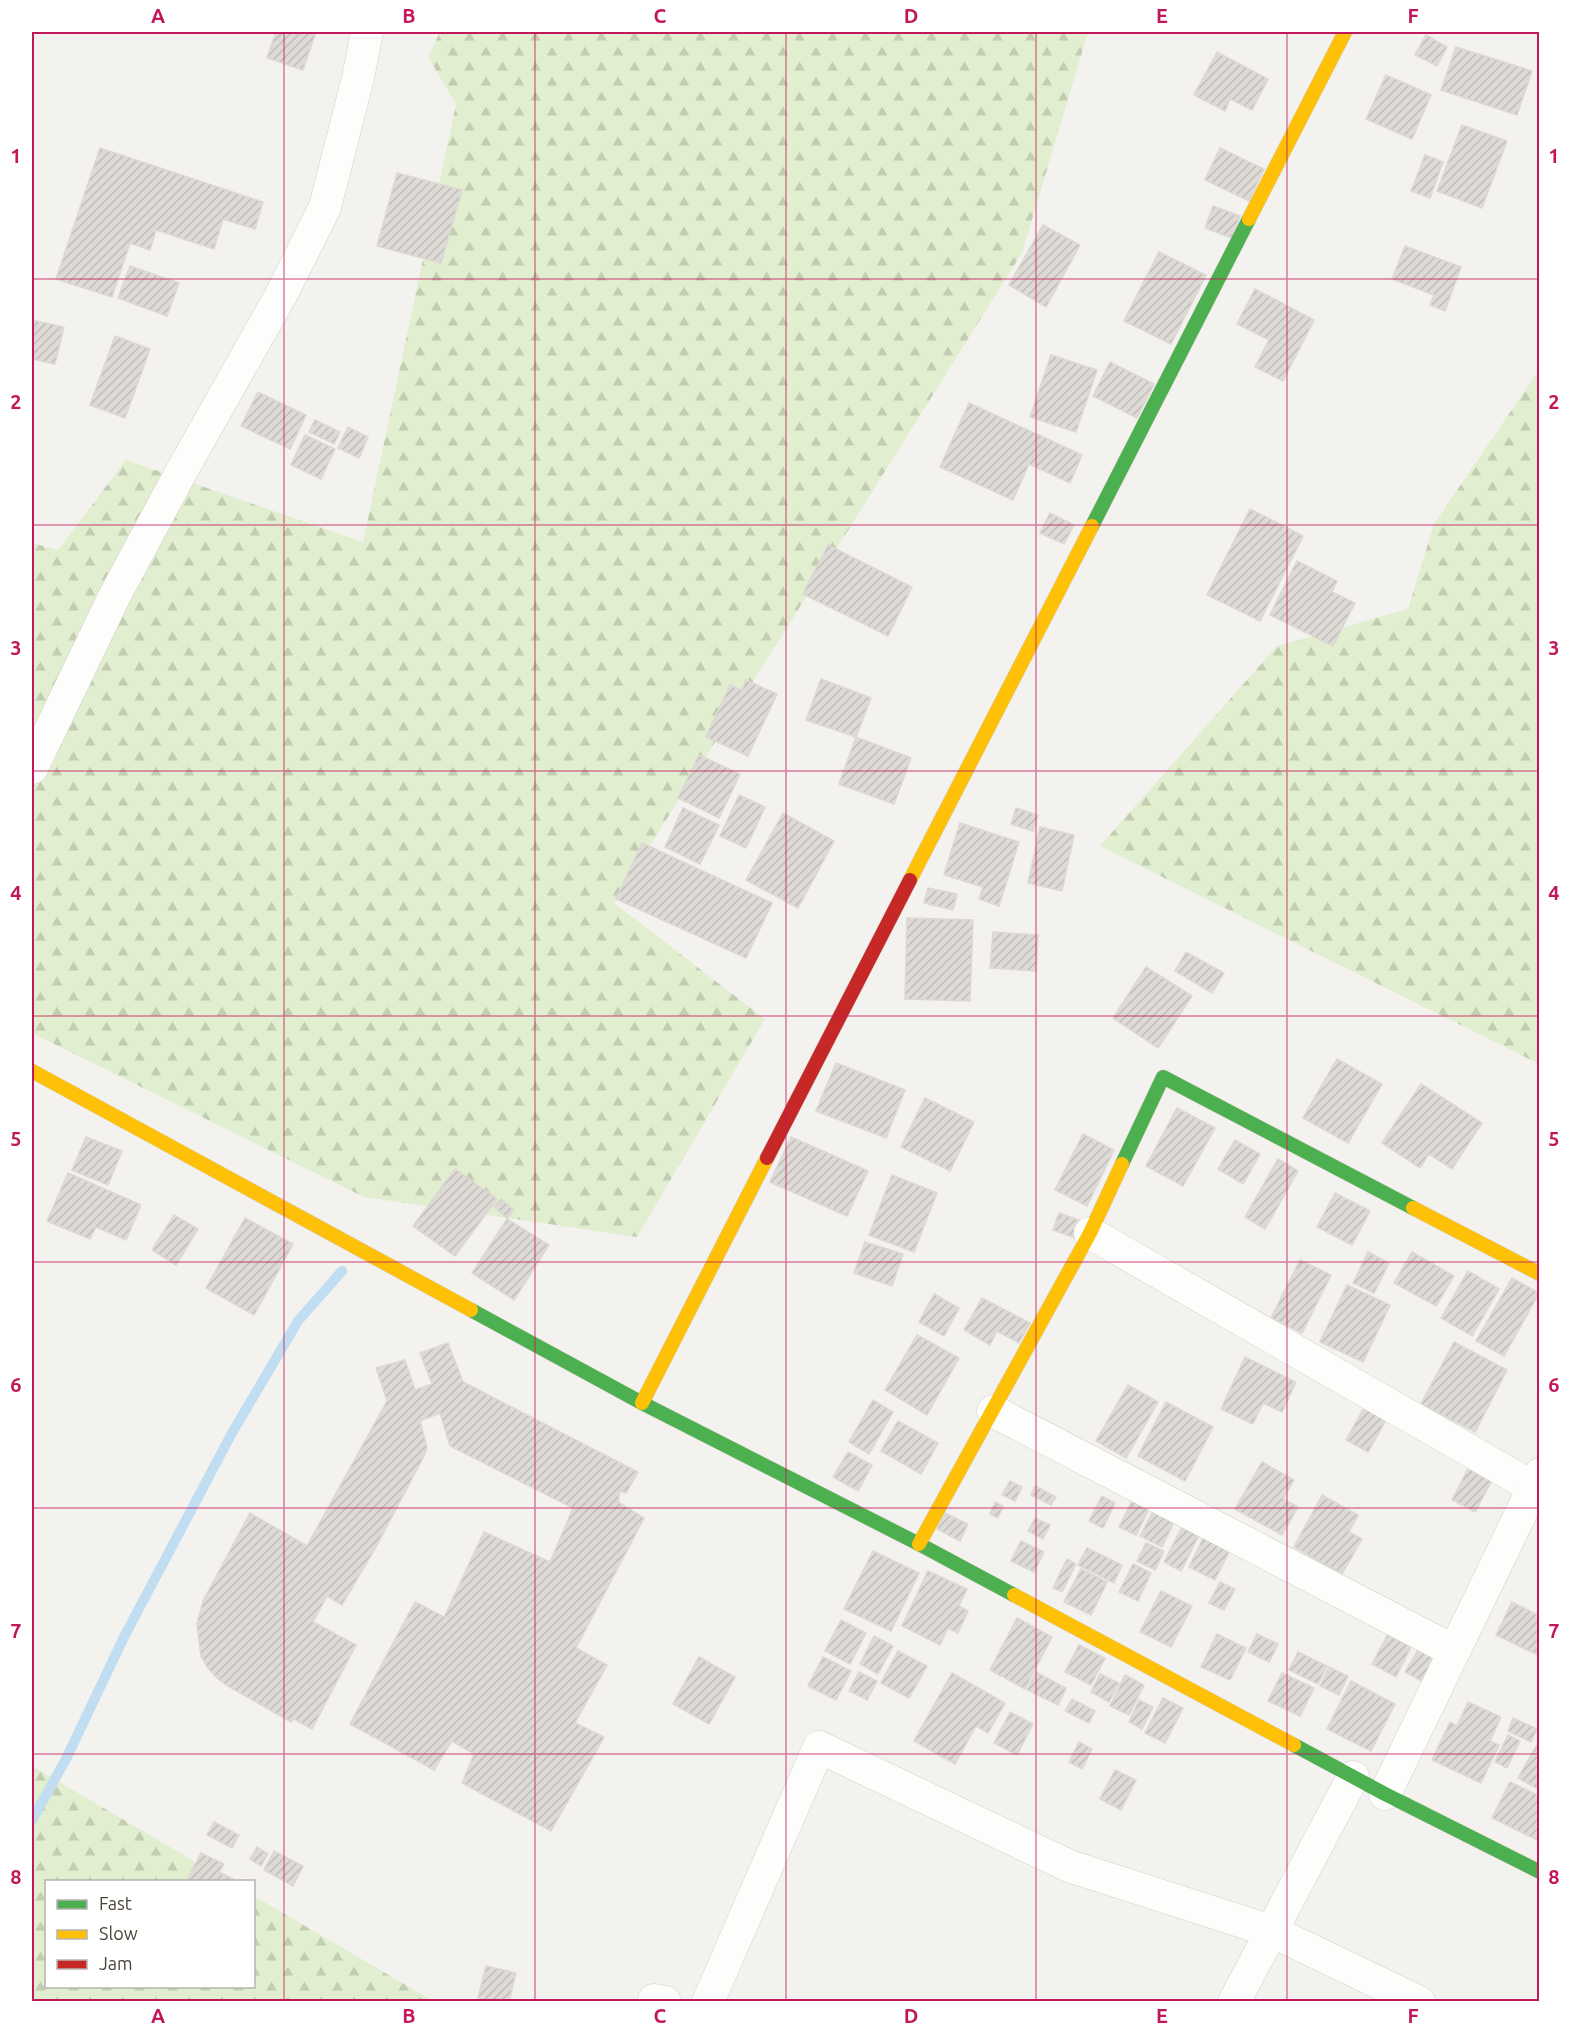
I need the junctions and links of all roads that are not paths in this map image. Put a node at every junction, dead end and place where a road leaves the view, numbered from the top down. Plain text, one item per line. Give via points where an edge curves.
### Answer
1 (368, 32) edge
2 (1345, 32) edge
3 (32, 768) edge
4 (32, 1071) edge
5 (1090, 1233) junction
6 (1539, 1274) edge
7 (642, 1403) junction
8 (993, 1411) junction
9 (1536, 1480) edge
10 (919, 1544) junction
11 (1454, 1651) junction
12 (1353, 1777) junction
13 (1385, 1794) junction
14 (1539, 1872) edge
15 (1271, 1931) junction
16 (708, 2001) edge
17 (1234, 2001) edge
18 (1419, 2001) edge

1 - 3 street via 325,207 281,295 114,597
2 - 7 street
4 - 7 street
5 - 6 street via 1163,1077
5 - 8 street
5 - 9 street
7 - 10 street
8 - 10 street
8 - 11 street
9 - 11 street
10 - 12 street
11 - 13 street
12 - 13 street
12 - 15 street
13 - 14 street
15 - 16 street via 1069,1866 819,1747
15 - 17 street
15 - 18 street

